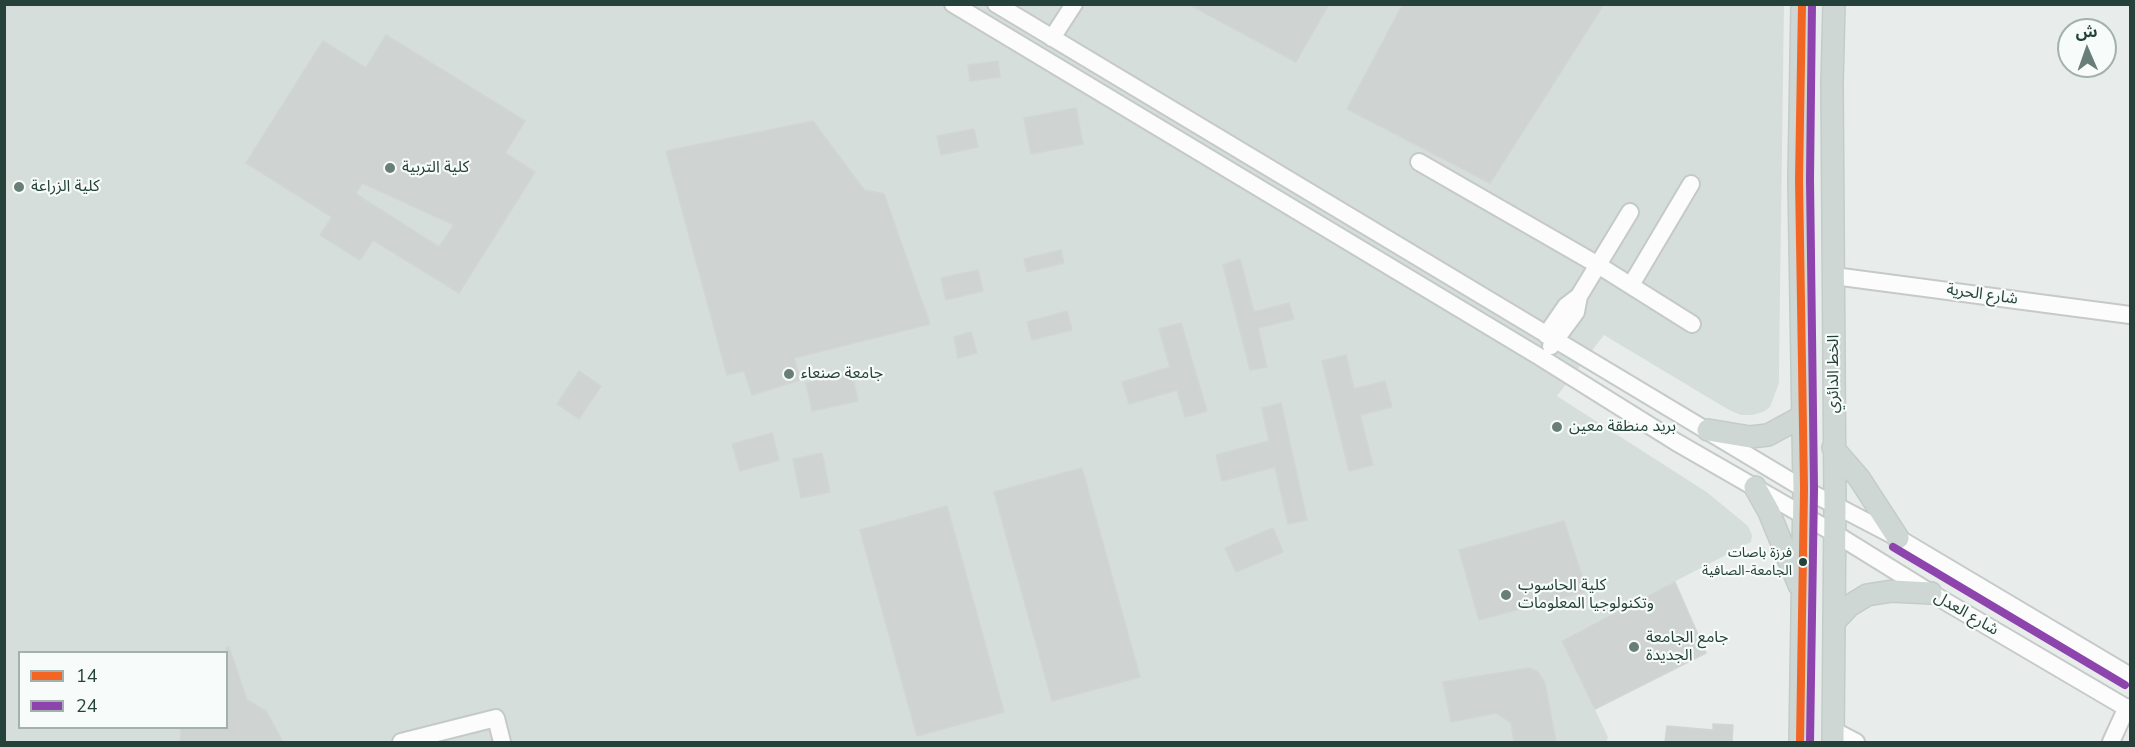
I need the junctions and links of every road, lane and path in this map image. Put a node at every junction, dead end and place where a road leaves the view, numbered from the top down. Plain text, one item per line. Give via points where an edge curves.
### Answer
1 (953, 4) edge
2 (996, 4) edge
3 (1074, 4) edge
4 (1802, 4) edge
5 (1834, 4) edge
6 (1052, 38) junction
7 (1419, 162) dead end
8 (1691, 184) dead end
9 (1630, 212) dead end
10 (1598, 265) junction
11 (1834, 276) junction
12 (1631, 285) junction
13 (2130, 315) edge
14 (1692, 324) dead end
15 (1551, 338) junction
16 (1540, 357) junction
17 (1803, 416) junction
18 (1708, 430) junction
19 (1833, 448) junction
20 (1755, 487) junction
21 (1804, 489) junction
22 (1835, 506) junction
23 (1803, 515) junction
24 (1834, 533) junction
25 (1898, 538) junction
26 (1931, 593) junction
27 (1802, 594) junction
28 (1835, 621) junction
29 (2130, 676) edge
30 (2128, 708) edge
31 (1833, 736) edge
32 (441, 738) edge
33 (401, 742) edge
34 (502, 742) edge
35 (1800, 742) edge
36 (1856, 742) edge
37 (2111, 742) edge

1 - 16 street, شارع العدل
2 - 6 street, شارع العدل
3 - 6 street
4 - 17 main road, الخط الدائري via 1799,179
5 - 11 main road, الخط الدائري
6 - 15 street, شارع العدل
7 - 10 street
8 - 12 street
9 - 10 street
10 - 12 street
10 - 15 street via 1579,296 1576,312
11 - 13 street, شارع الحرية
11 - 19 main road, الخط الدائري
12 - 14 street
15 - 16 street
15 - 18 street, شارع العدل
16 - 20 street, شارع العدل
17 - 18 main road via 1768,435 1750,437
17 - 21 main road, الخط الدائري
18 - 21 street, شارع العدل
19 - 22 main road, الخط الدائري
19 - 25 main road via 1859,478
20 - 23 street, شارع العدل
20 - 27 main road
21 - 22 street, شارع العدل
21 - 23 main road, الخط الدائري
22 - 24 main road, الخط الدائري
22 - 25 street, شارع العدل
23 - 24 street, شارع العدل
23 - 27 main road, الخط الدائري
24 - 26 street, شارع العدل
24 - 28 main road, الخط الدائري
25 - 29 street, شارع العدل
26 - 28 main road via 1892,591 1867,596
26 - 30 street, شارع العدل
27 - 35 main road, الخط الدائري
28 - 31 main road, الخط الدائري
30 - 37 street
31 - 36 street
32 - 33 street
32 - 34 street via 496,718

